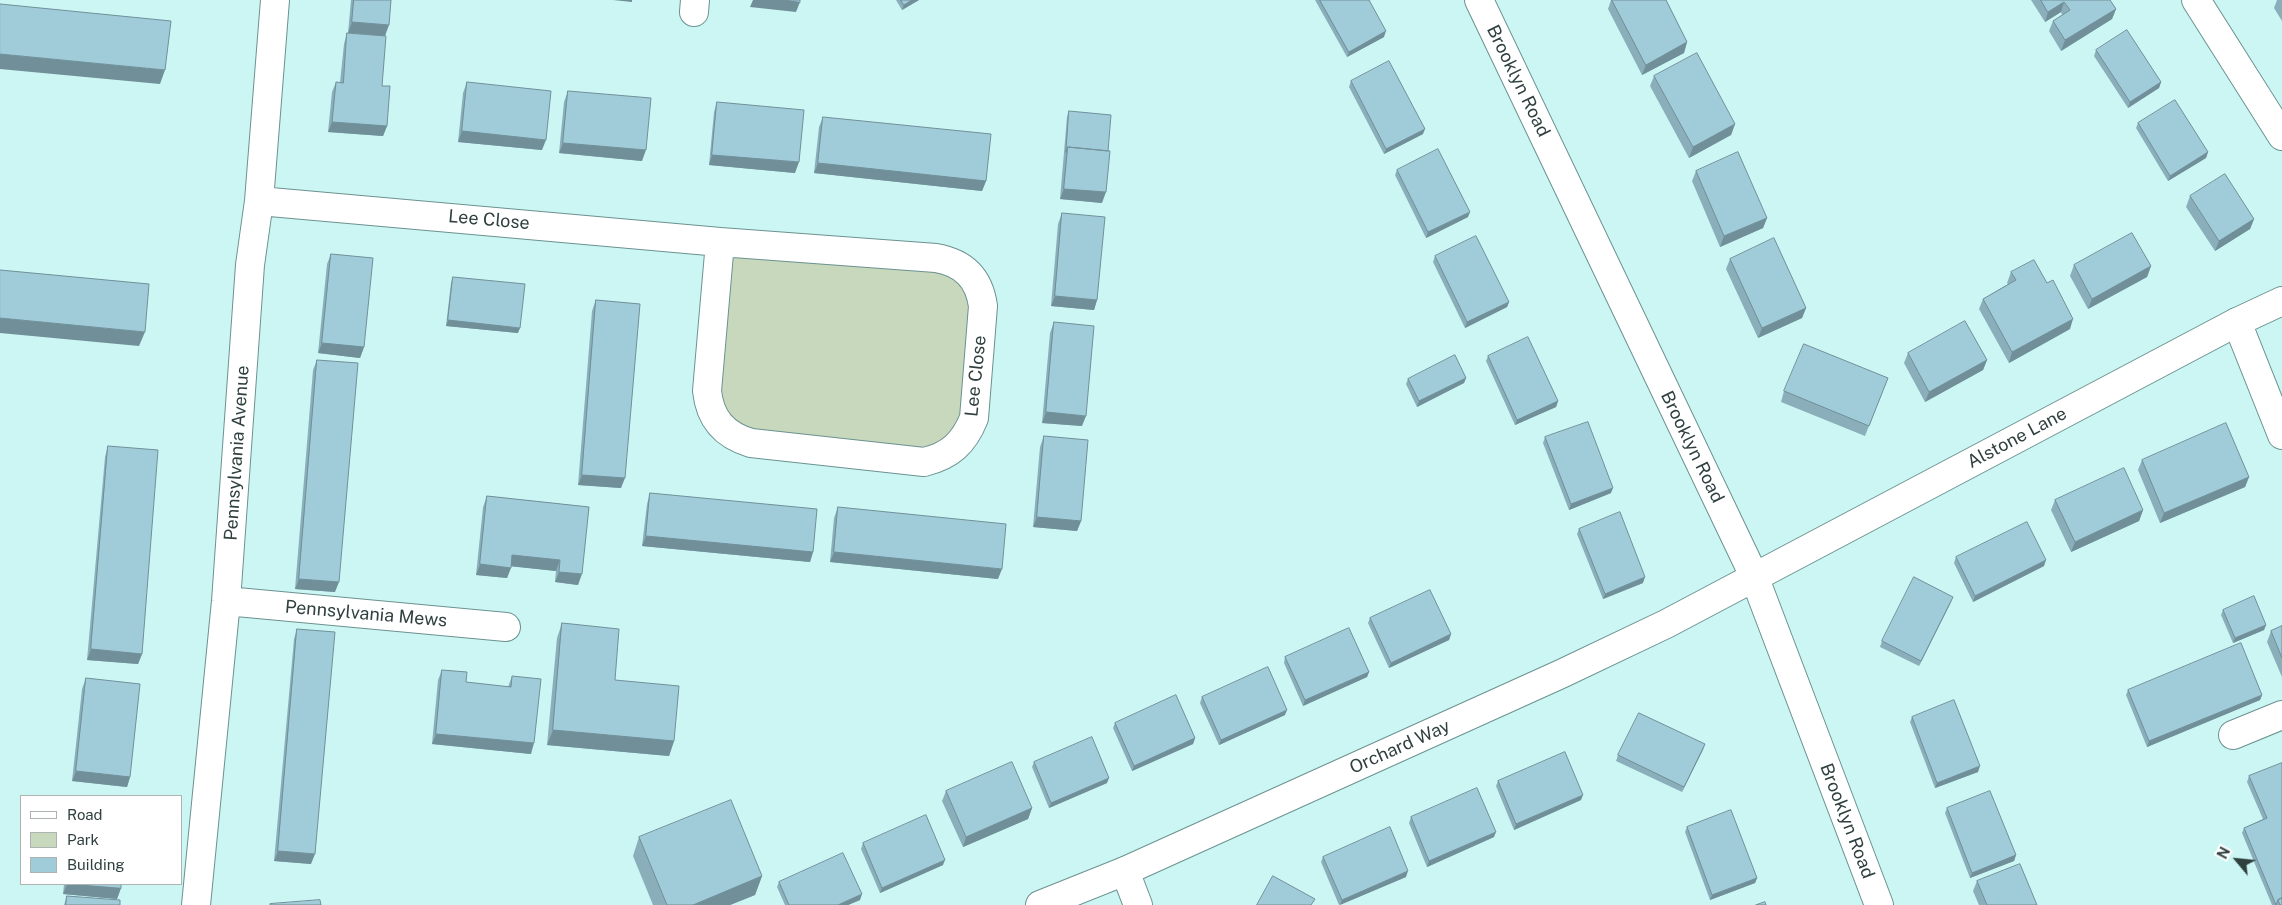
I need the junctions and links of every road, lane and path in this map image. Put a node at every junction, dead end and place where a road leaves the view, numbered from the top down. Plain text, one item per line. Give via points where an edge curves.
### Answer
1 (275, 0) edge
2 (1479, 0) edge
3 (2196, 0) edge
4 (2282, 136) edge
5 (259, 201) junction
6 (720, 242) junction
7 (2282, 301) edge
8 (2237, 322) junction
9 (2282, 435) edge
10 (1754, 576) junction
11 (226, 601) junction
12 (506, 627) dead end
13 (2282, 715) edge
14 (2234, 735) dead end
15 (1125, 871) junction
16 (196, 905) edge
17 (1040, 905) edge
18 (1138, 905) edge
19 (1879, 905) edge

1 - 5 street, Pennsylvania Avenue
2 - 10 street, Brooklyn Road
3 - 4 street
5 - 6 street, Lee Close
5 - 11 street, Pennsylvania Avenue via 250,265
6 - 6 street, Lee Close via 707,391 712,412 726,432 738,440 752,443 924,462 937,459 960,445 974,418 983,306 981,293 968,271 958,264 936,258
7 - 8 street, Alstone Lane
8 - 9 street
8 - 10 street, Alstone Lane
10 - 15 street, Orchard Way via 1666,624 1561,674
10 - 19 street, Brooklyn Road
11 - 12 street, Pennsylvania Mews
11 - 16 street, Pennsylvania Avenue
13 - 14 street
15 - 17 street, Orchard Way
15 - 18 street

